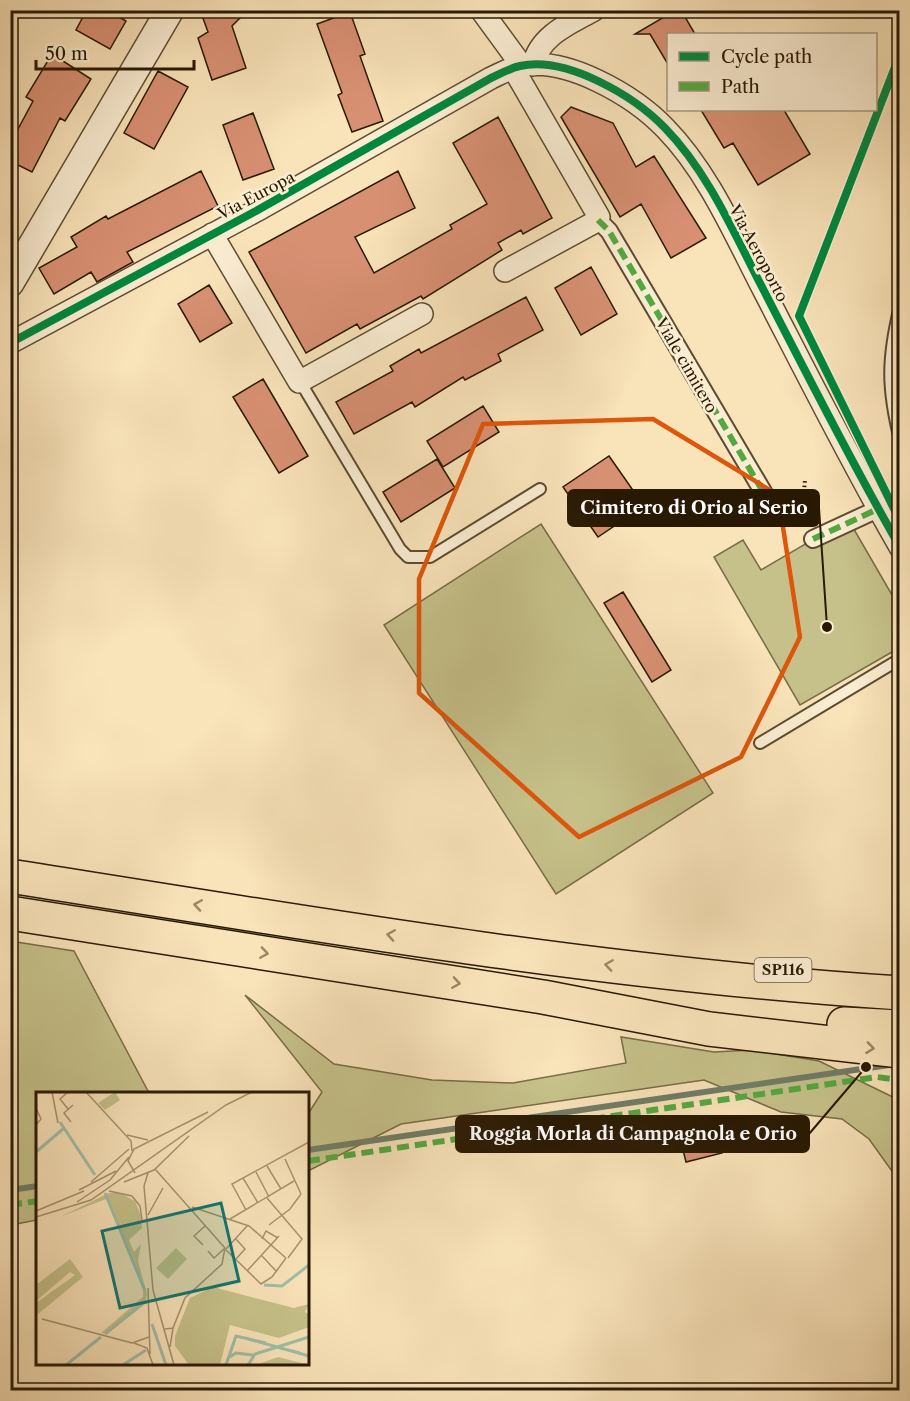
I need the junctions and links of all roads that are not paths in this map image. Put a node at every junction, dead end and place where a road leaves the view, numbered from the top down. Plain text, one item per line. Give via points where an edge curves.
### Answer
1 (170, 10) edge
2 (481, 10) edge
3 (594, 10) edge
4 (522, 66) junction
5 (598, 219) junction
6 (212, 234) junction
7 (504, 271) dead end
8 (10, 283) edge
9 (900, 306) edge
10 (422, 314) dead end
11 (10, 343) edge
12 (301, 382) junction
13 (900, 440) edge
14 (540, 489) dead end
15 (878, 509) junction
16 (775, 512) dead end
17 (813, 539) dead end
18 (900, 547) edge
19 (900, 659) edge
20 (760, 743) dead end
21 (20, 876) edge
22 (10, 913) edge
23 (10, 928) edge
24 (164, 937) junction
25 (667, 973) junction
26 (900, 973) edge
27 (900, 993) edge
28 (543, 997) junction
29 (900, 1028) edge
30 (900, 1051) edge

1 - 8 street
2 - 4 street
3 - 4 street via 545,41
4 - 5 street
4 - 6 street, Via Europa
4 - 15 street, Via Aeroporto via 578,74 616,90 648,111 680,145 732,230
5 - 7 street
5 - 16 street, Viale cimitero via 609,231
6 - 11 street, Via Europa
6 - 12 street
9 - 13 lane via 889,357 890,397
10 - 12 street
12 - 14 lane via 408,557 430,557
15 - 17 street
15 - 18 street, Via Aeroporto
19 - 20 lane
25 -> 21 highway via 449,944
22 - 24 highway
23 - 24 highway via 113,939
24 -> 28 highway
25 - 26 highway, SP116 via 716,969
25 - 27 highway
28 - 29 highway
28 -> 30 highway via 709,1029

